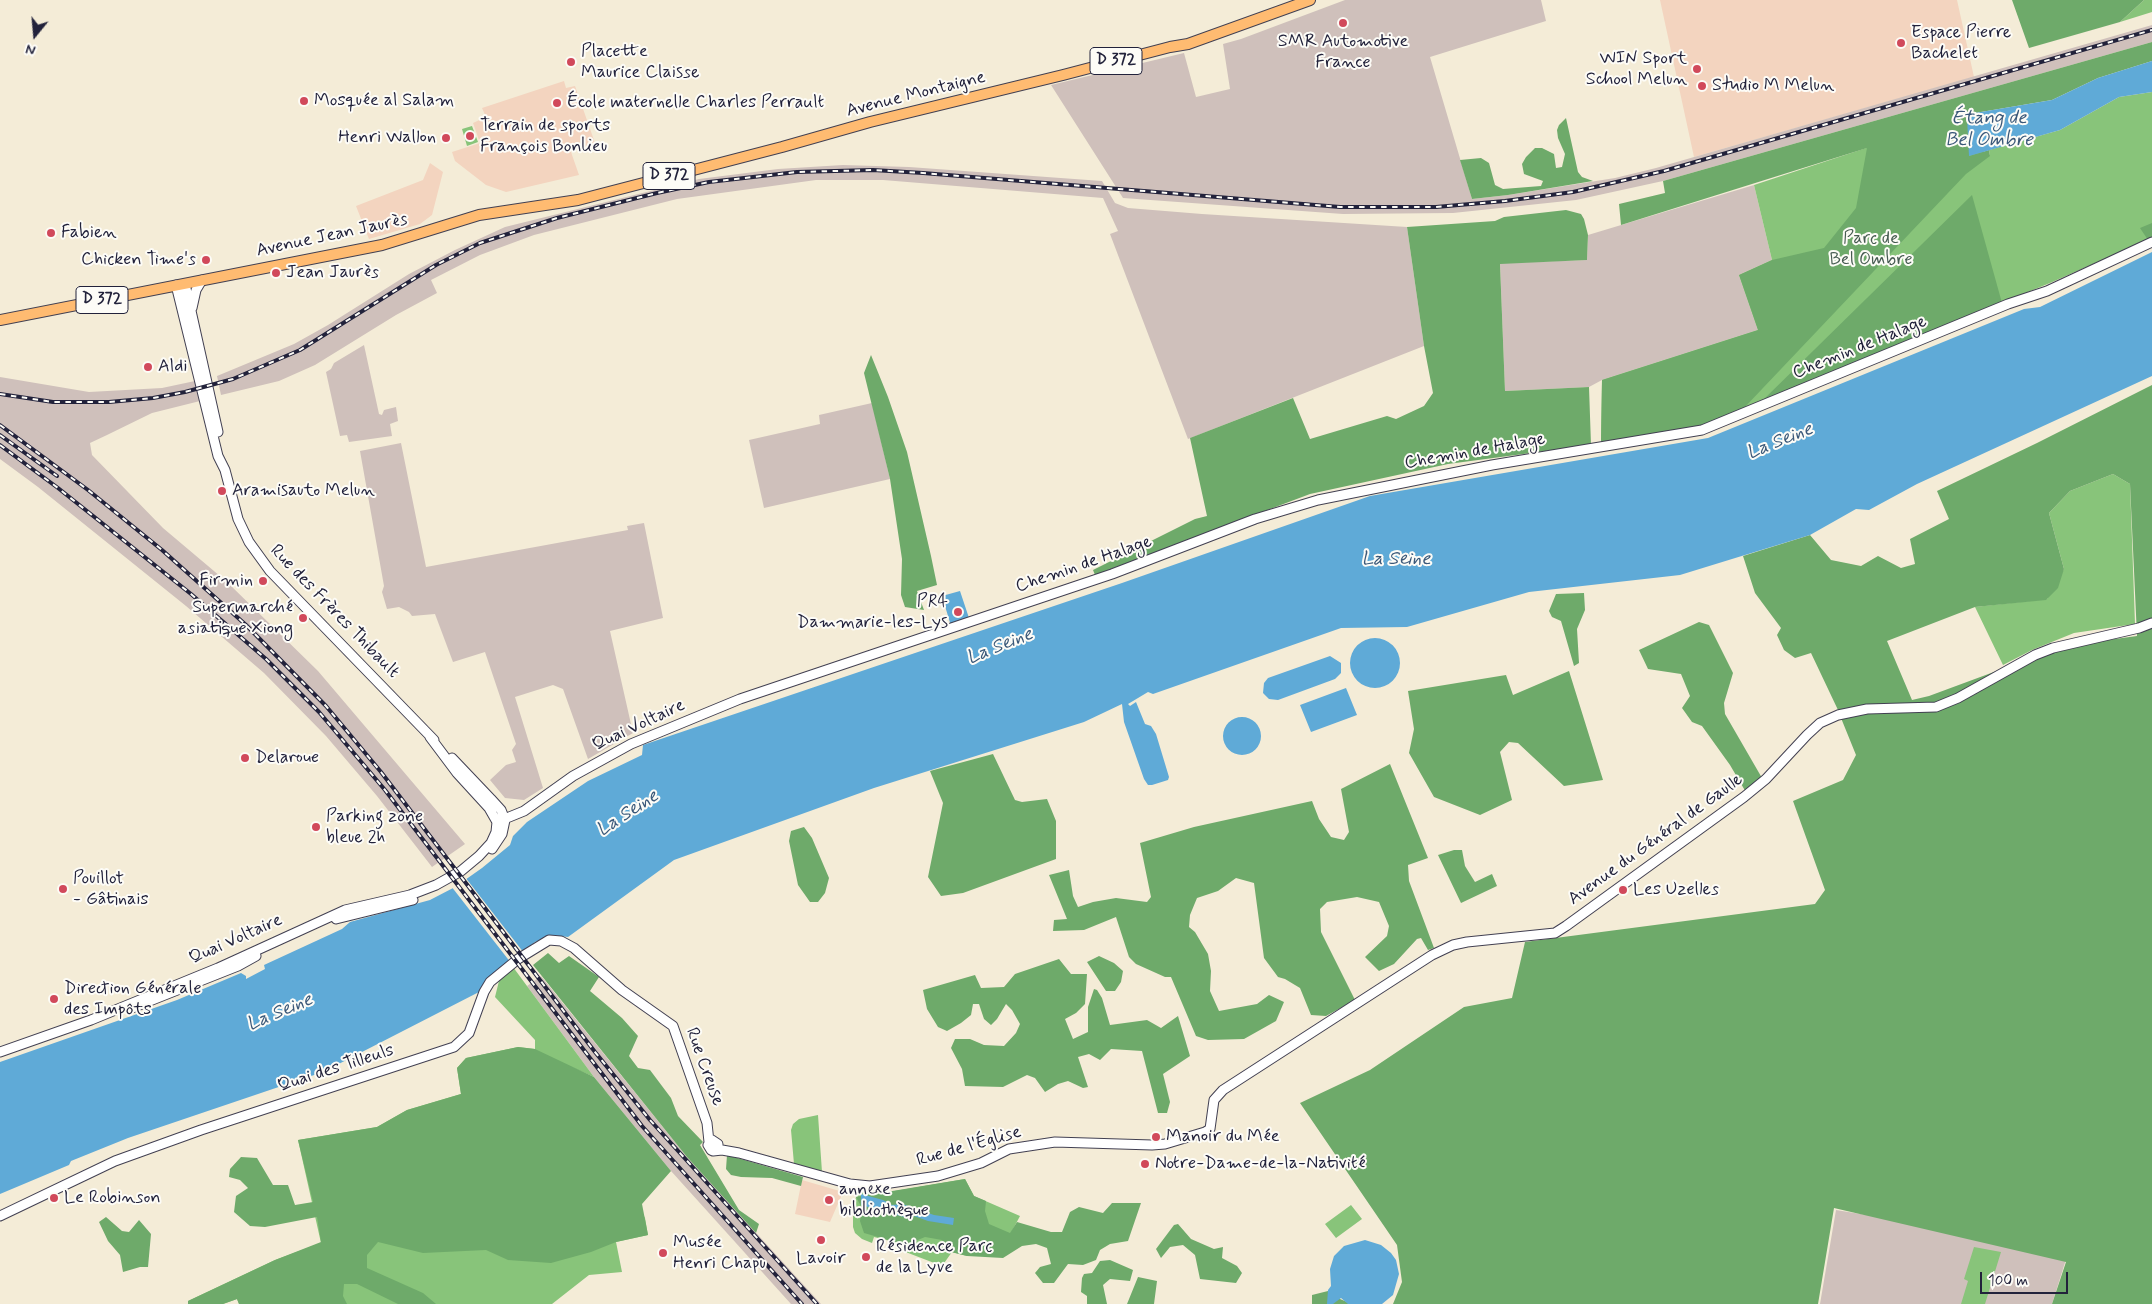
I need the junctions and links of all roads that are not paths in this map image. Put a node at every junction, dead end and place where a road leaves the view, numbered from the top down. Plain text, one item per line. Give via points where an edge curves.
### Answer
1 (1310, 0) edge
2 (467, 218) joint
3 (2152, 242) edge
4 (202, 280) junction
5 (181, 285) junction
6 (192, 309) junction
7 (0, 320) edge
8 (224, 470) junction
9 (2152, 623) edge
10 (795, 680) joint
11 (501, 821) junction
12 (669, 1022) joint
13 (0, 1052) edge
14 (1210, 1130) joint
15 (714, 1146) joint
16 (0, 1216) edge

1 - 2 main road, Avenue Montaigne / D 372 via 1188,44 870,122 578,200
2 - 4 main road, Avenue Jean Jaurès / D 372 via 382,245
3 - 10 street, Chemin de Halage via 2047,291 2008,304 1702,430 1492,464 1318,500 1255,519 1112,574
4 - 5 main road, Avenue Jean Jaurès / D 372
4 - 6 street
5 - 6 street, Rue des Frères Thibault
5 - 7 main road, Avenue Jean Jaurès / D 372
5 - 8 street, Rue des Frères Thibault via 218,456
6 - 8 street, Rue des Frères Thibault via 224,455
8 - 11 street, Rue des Frères Thibault via 241,528 260,559 492,798 501,810
9 - 14 street, Avenue du Général de Gaulle via 2035,655 1936,707 1868,709 1838,715 1820,723 1744,797 1566,926 1555,933 1453,945 1432,955 1224,1090 1212,1104
10 - 11 street, Quai Voltaire via 631,744 573,776 524,811
11 - 13 street, Quai Voltaire via 502,834 491,851 441,888 406,902 335,919 238,966 127,1010
12 - 15 street, Rue Creuse via 676,1032
12 - 16 street, Quai des Tilleuls via 622,990 574,948 561,941 549,940 490,982 469,1033 454,1047 115,1161
14 - 15 street, Rue de l'Église via 1165,1144 1055,1142 1010,1149 981,1163 938,1176 870,1186 850,1184

